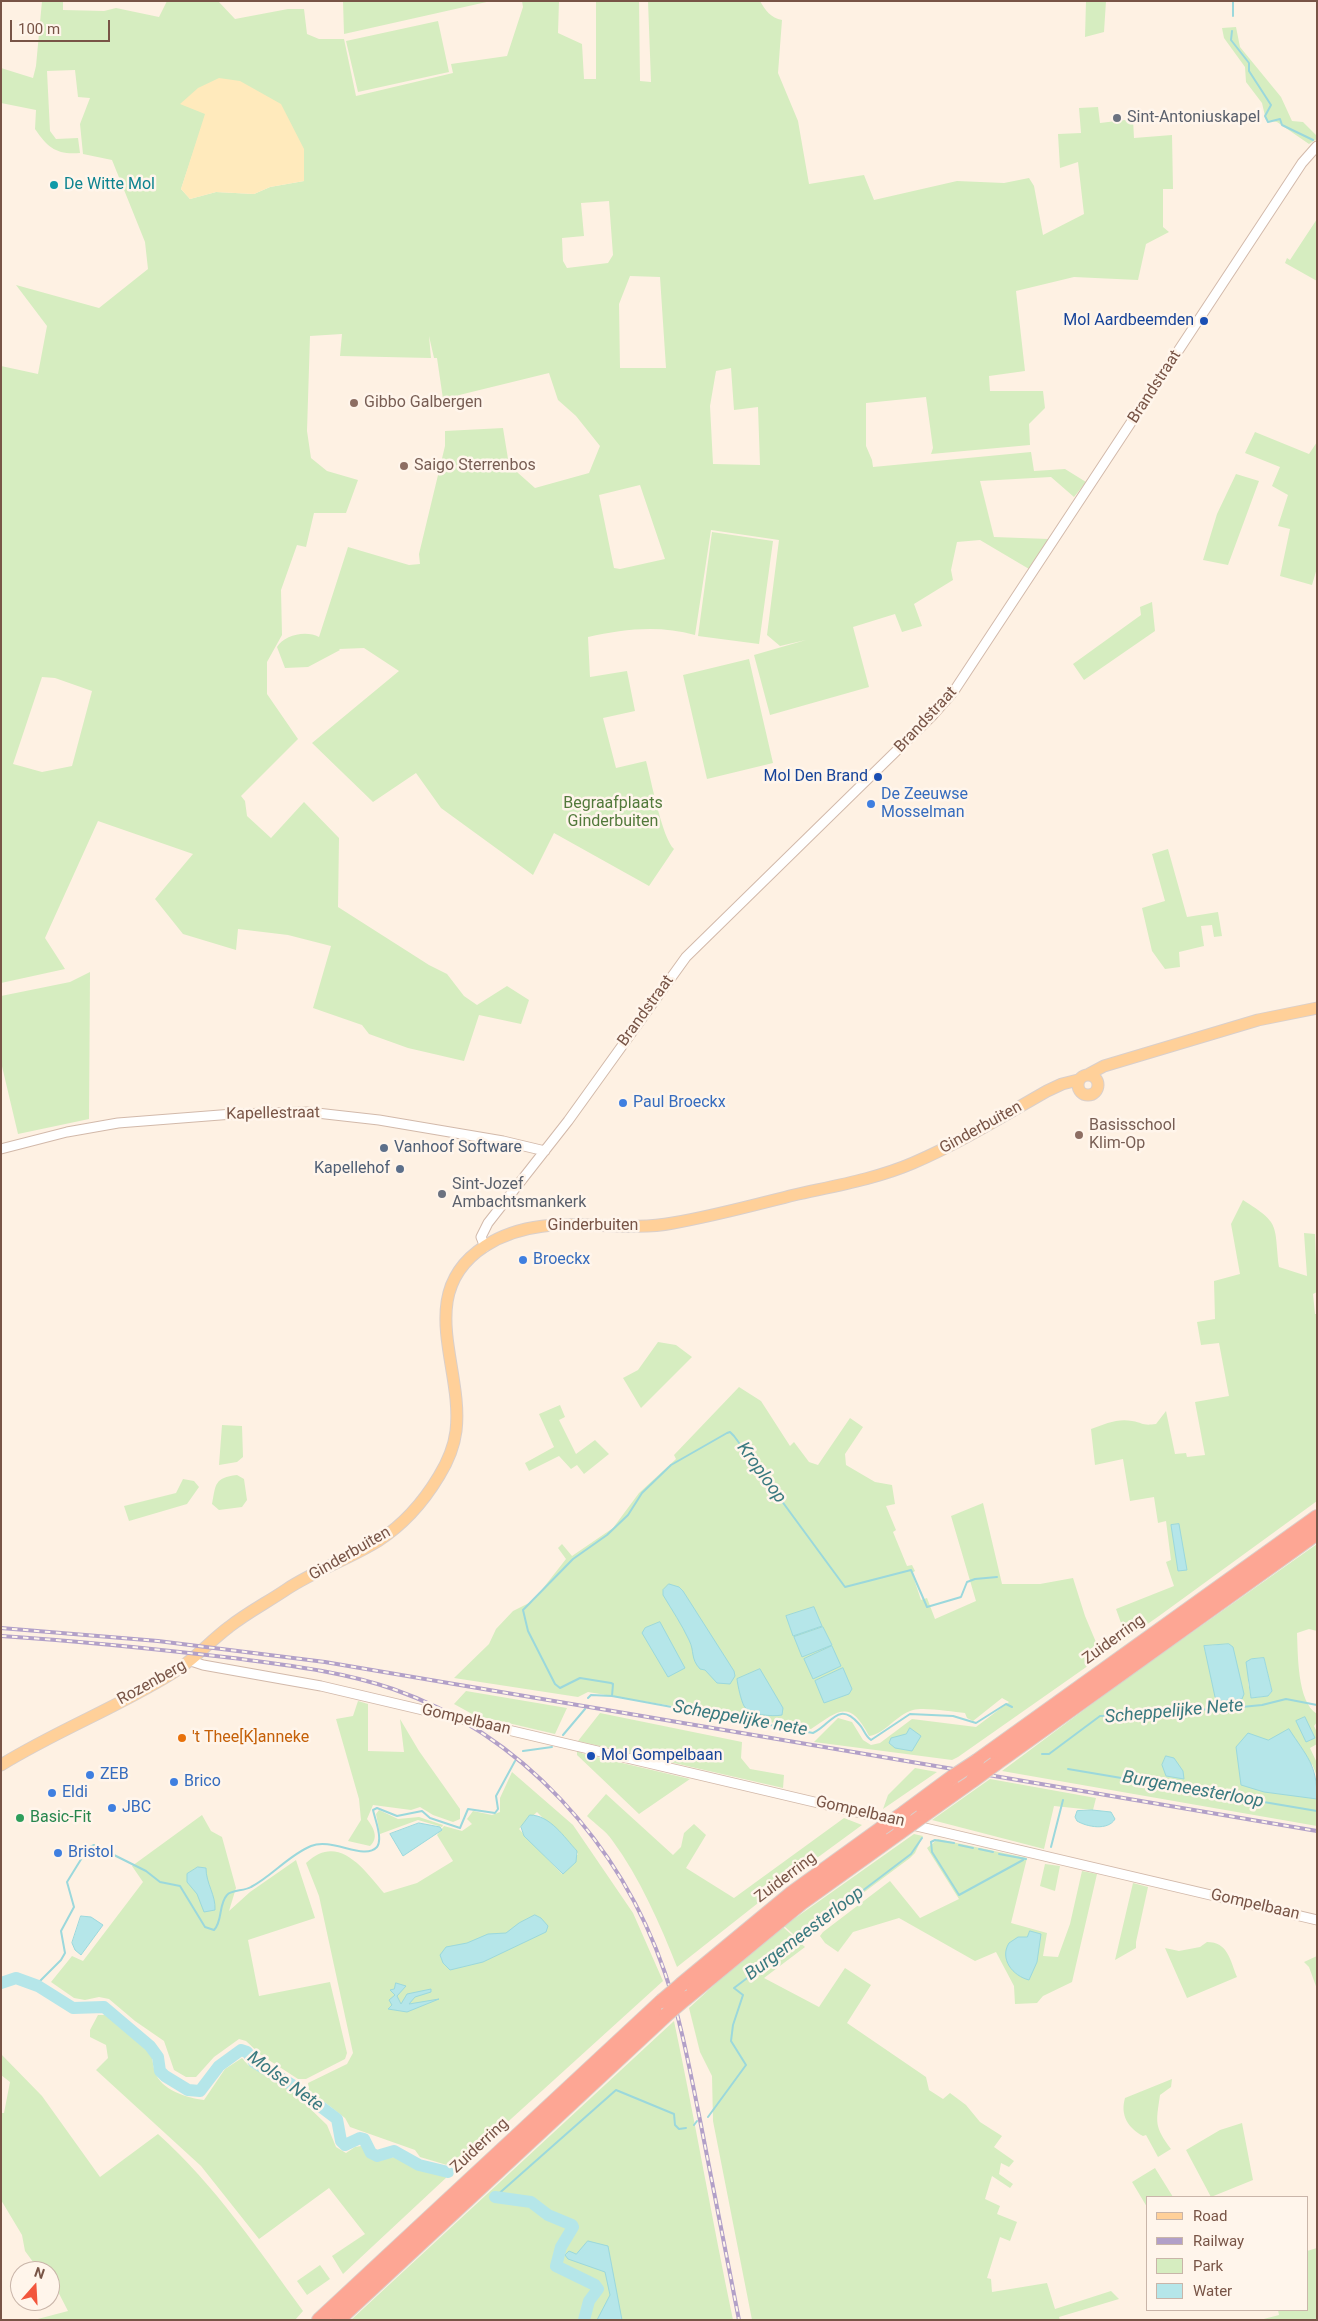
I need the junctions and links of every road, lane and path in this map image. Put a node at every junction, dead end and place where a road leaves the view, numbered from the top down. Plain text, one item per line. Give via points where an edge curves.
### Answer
1 (1317, 146) edge
2 (1317, 1008) edge
3 (1093, 1077) junction
4 (1078, 1084) junction
5 (1, 1149) edge
6 (545, 1151) junction
7 (485, 1246) junction
8 (1317, 1517) edge
9 (1317, 1533) edge
10 (191, 1660) junction
11 (404, 1706) joint
12 (1, 1765) edge
13 (1317, 1920) edge
14 (684, 1991) junction
15 (319, 2320) edge
16 (338, 2320) edge

1 - 6 street, Brandstraat via 1302,163 954,691 686,957
2 - 3 main road, Ginderbuiten via 1258,1020 1108,1066
3 - 4 main road, Ginderbuiten via 1083,1076
3 - 4 main road, Ginderbuiten via 1097,1088 1091,1094 1082,1093
4 - 7 main road, Ginderbuiten via 1058,1086 935,1153 870,1177 676,1223 643,1227 573,1223 548,1225 516,1232
5 - 6 street, Kapellestraat via 118,1123 308,1112 379,1120
6 - 7 street, Brandstraat via 483,1231 481,1237
7 - 10 main road, Ginderbuiten via 460,1272 448,1296 445,1325 456,1409 456,1434 445,1464 423,1498 388,1534 248,1613
8 - 14 highway, Zuiderring, bridge via 792,1893
9 - 14 highway, Zuiderring, bridge via 801,1903
10 - 11 street, Rozenberg
10 - 12 main road, Rozenberg via 156,1683 36,1743
11 - 13 street, Gompelbaan
14 - 15 highway, Zuiderring, bridge via 662,2001
14 - 16 highway, Zuiderring, bridge via 666,2015

